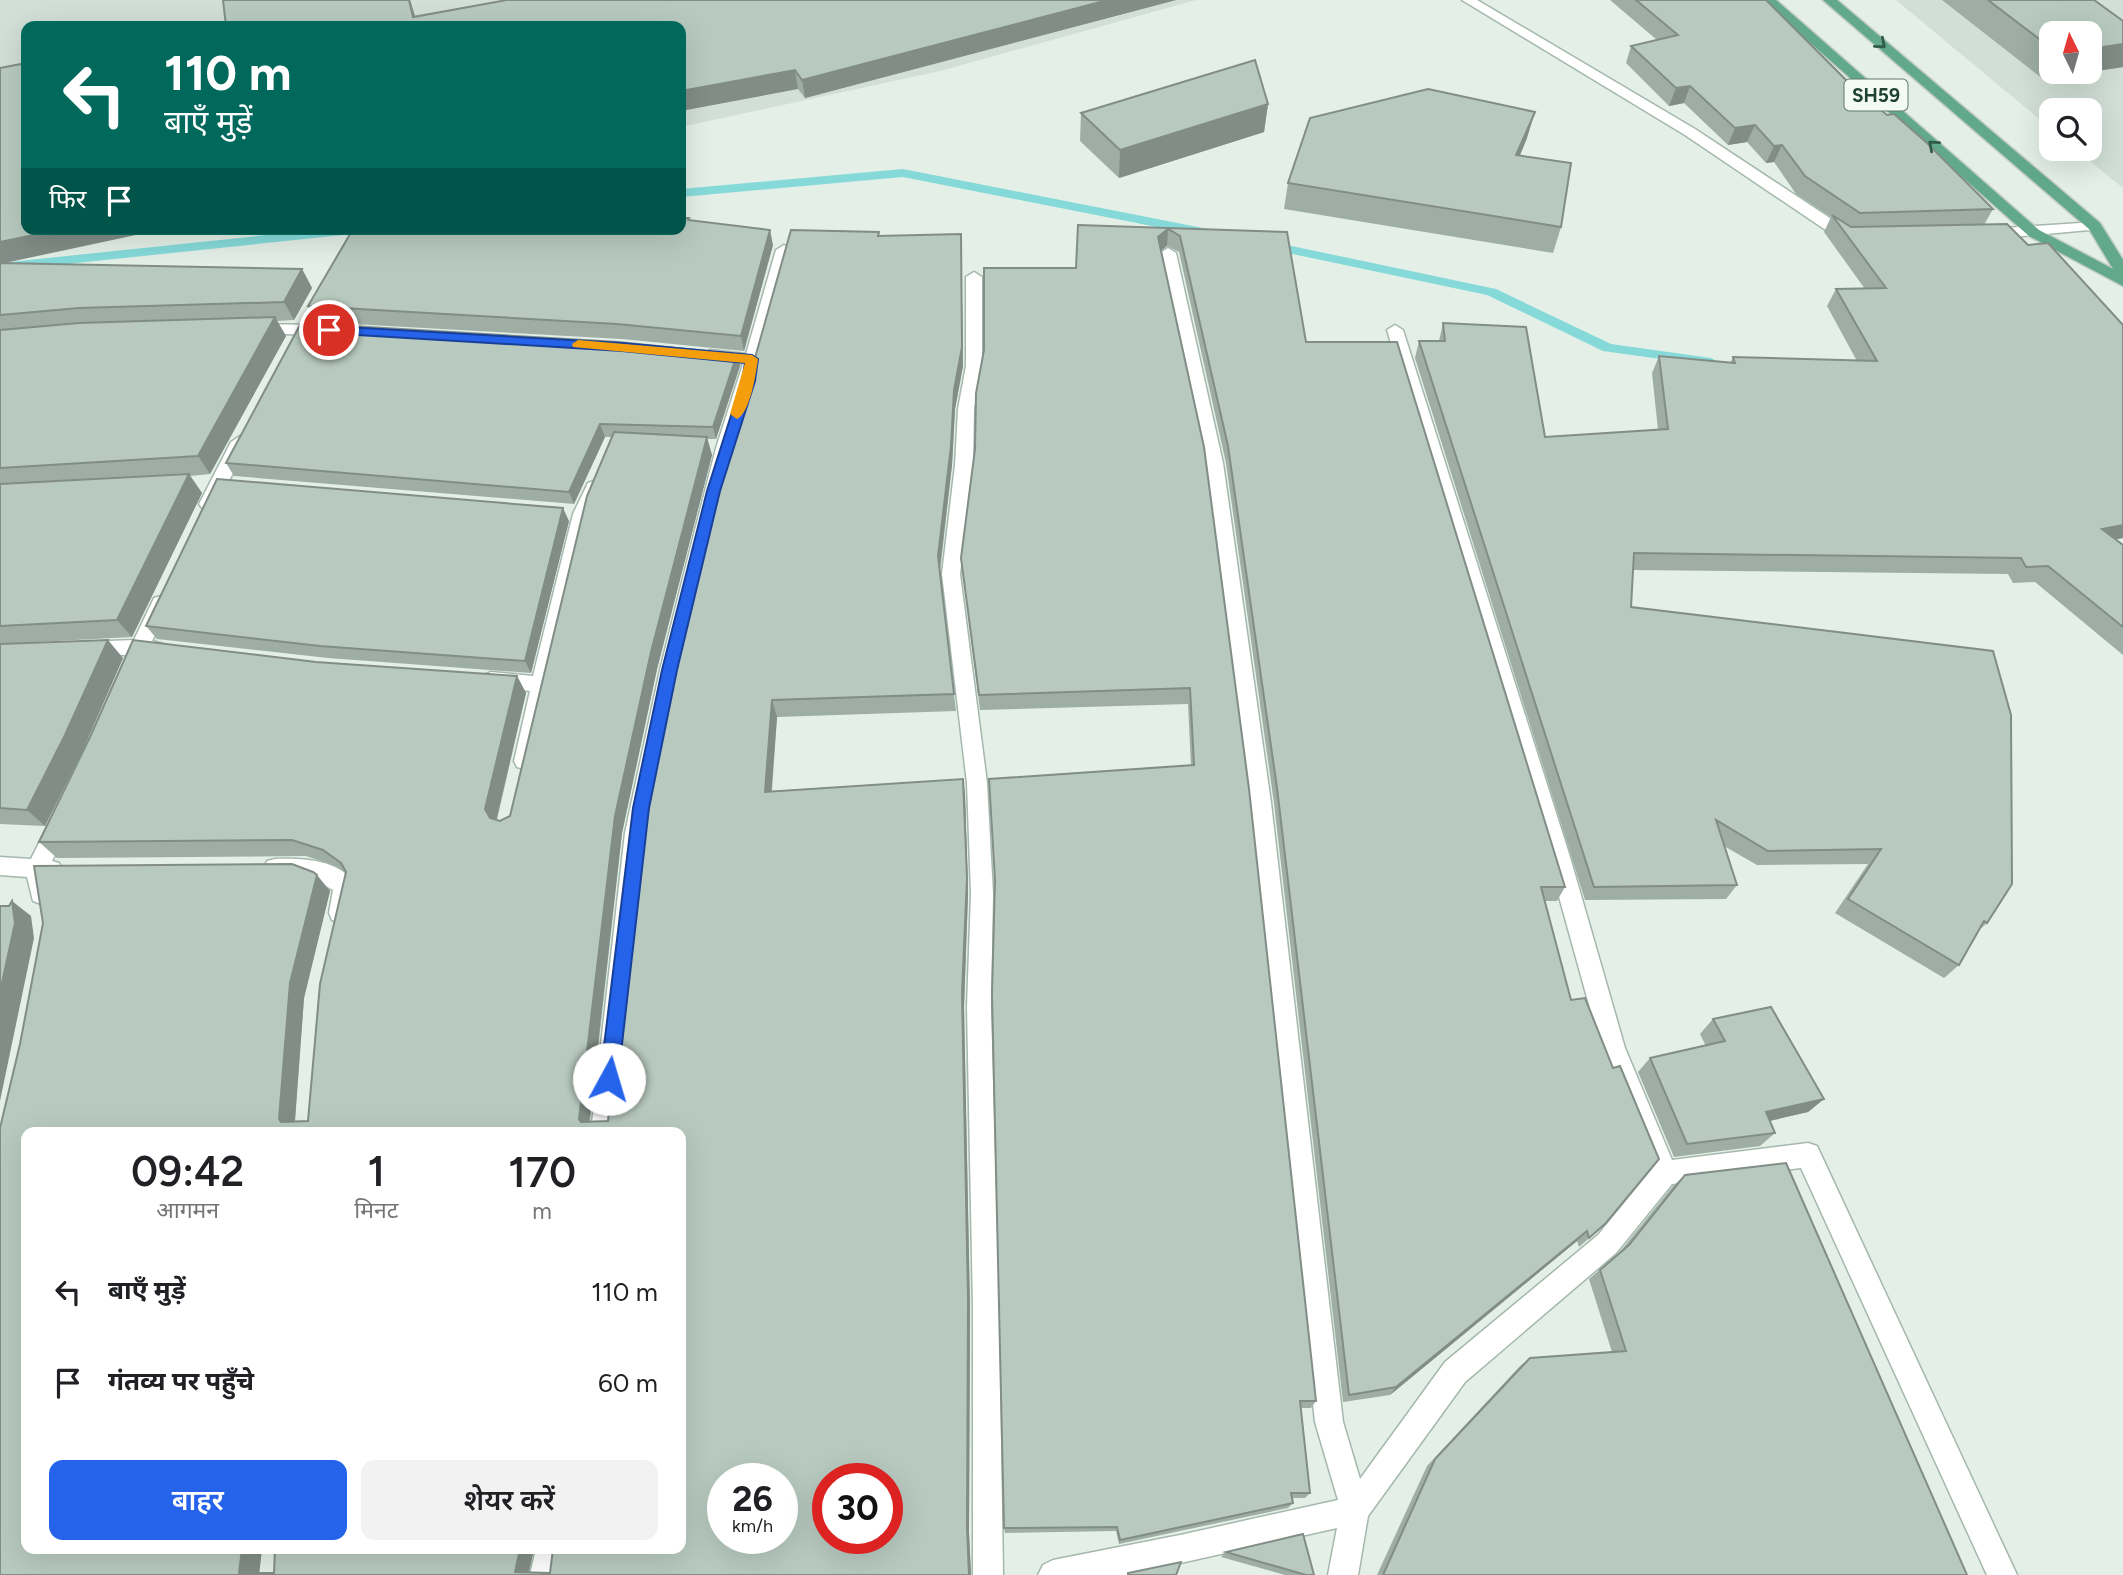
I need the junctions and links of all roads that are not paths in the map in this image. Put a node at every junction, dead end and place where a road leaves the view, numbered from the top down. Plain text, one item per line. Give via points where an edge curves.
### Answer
1 (1468, 0) edge
2 (1768, 0) edge
3 (1829, 0) edge
4 (2095, 226) junction
5 (2034, 233) junction
6 (1967, 234) edge
7 (1873, 237) edge
8 (784, 250) edge
9 (1168, 253) edge
10 (2123, 273) edge
11 (974, 277) dead end
12 (2123, 281) edge
13 (304, 322) junction
14 (232, 330) edge
15 (1395, 330) dead end
16 (343, 331) edge
17 (288, 352) edge
18 (694, 354) edge
19 (752, 359) junction
20 (250, 424) edge
21 (603, 466) edge
22 (200, 521) edge
23 (170, 584) edge
24 (140, 647) junction
25 (65, 649) edge
26 (179, 652) edge
27 (468, 678) edge
28 (125, 682) edge
29 (541, 684) junction
30 (518, 787) edge
31 (72, 800) edge
32 (0, 866) edge
33 (259, 869) edge
34 (37, 870) junction
35 (79, 870) edge
36 (44, 911) edge
37 (334, 937) edge
38 (604, 1127) edge
39 (1665, 1173) junction
40 (1355, 1510) junction
41 (549, 1554) edge
42 (545, 1575) edge
43 (988, 1575) edge
44 (1053, 1575) edge
45 (1343, 1575) edge
46 (2001, 1575) edge

1 - 7 street via 1690,132 1847,238
5 -> 2 main road, SH59
3 -> 4 main road, SH59
4 - 5 street
4 - 10 main road, SH59
5 - 6 street
5 - 12 main road, SH59
8 - 19 street
9 - 40 street via 1214,463 1261,803 1329,1422
11 - 43 street via 974,366 951,574 977,783 982,894 979,1007
13 - 14 street
13 - 16 street
13 - 17 street
15 - 39 street via 1559,857 1613,1048
18 - 19 street
19 - 38 street via 748,381 719,448 636,833
20 - 22 street
21 - 29 street via 573,514
23 - 24 street
24 - 25 street
24 - 26 street
24 - 28 street
27 - 29 street
29 - 30 street
31 - 34 street
32 - 34 street
33 - 37 street via 306,868 336,878 345,887
34 - 35 street
34 - 36 street
39 - 40 street via 1607,1244 1455,1372
39 - 46 street via 1808,1155
40 - 44 street
40 - 45 street
41 - 42 street

